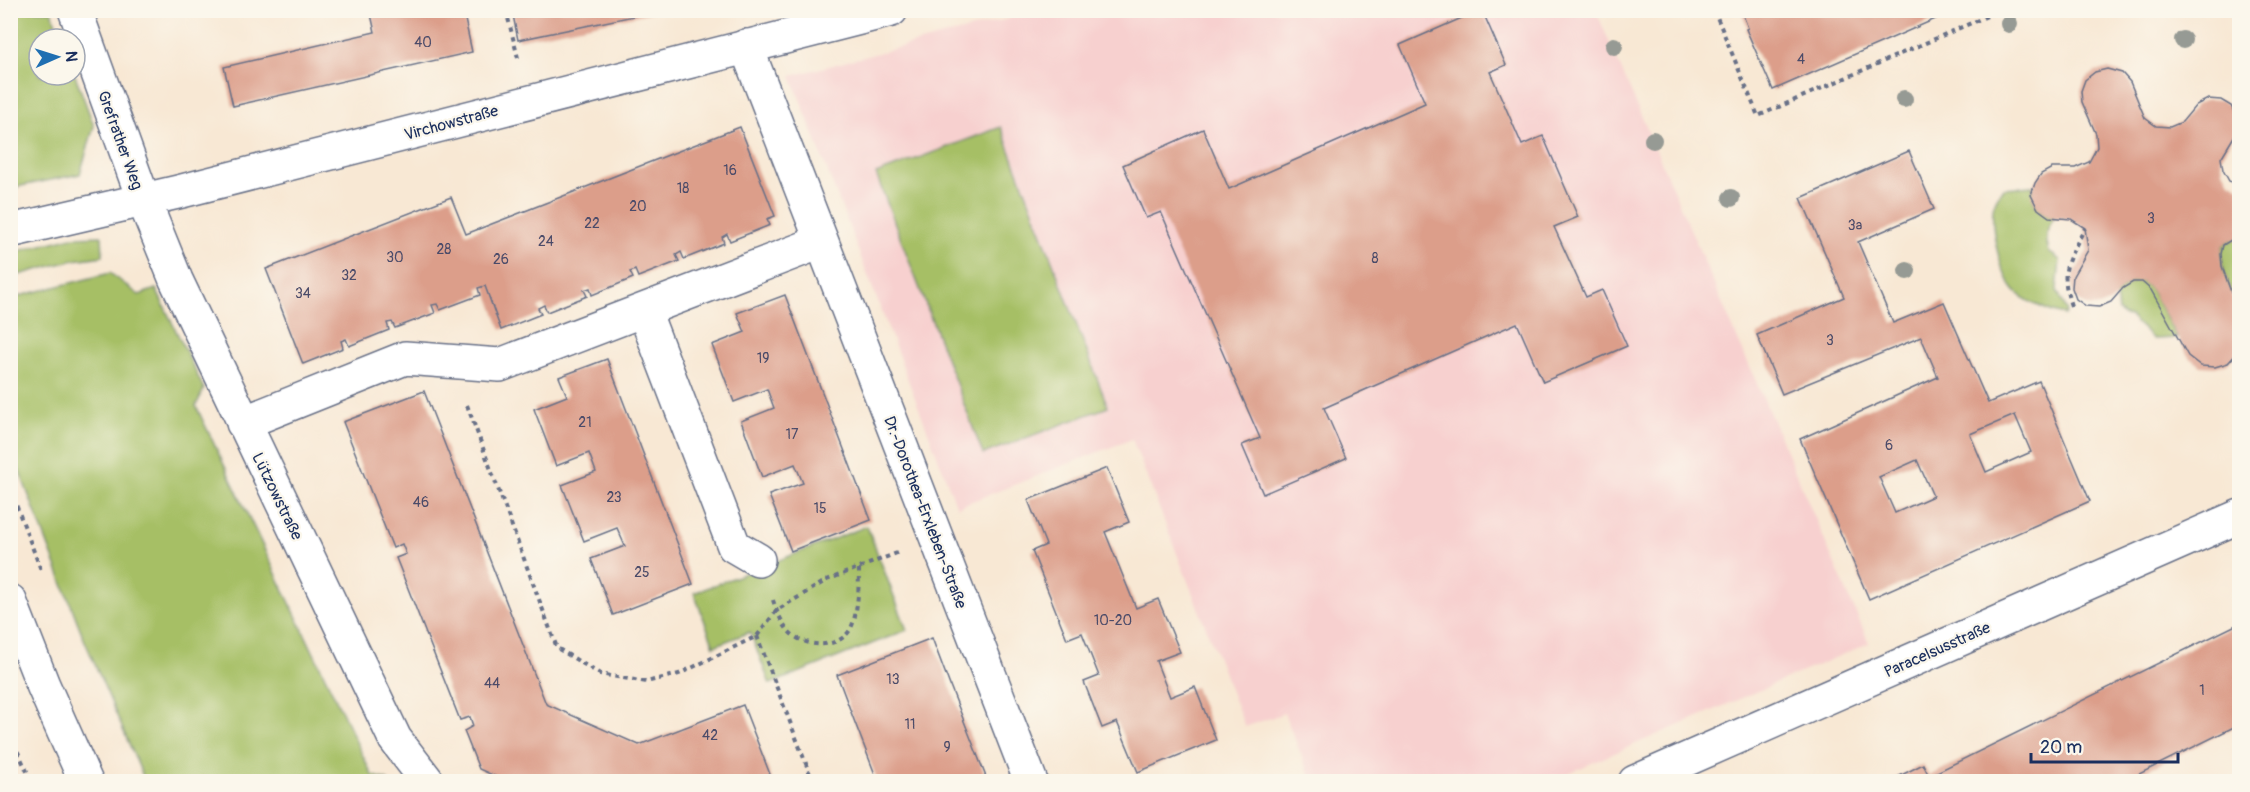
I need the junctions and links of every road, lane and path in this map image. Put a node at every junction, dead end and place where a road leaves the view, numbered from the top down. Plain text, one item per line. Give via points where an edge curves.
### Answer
1 (75, 10) edge
2 (506, 10) edge
3 (891, 10) edge
4 (1714, 10) edge
5 (2001, 10) edge
6 (746, 46) junction
7 (519, 63) dead end
8 (144, 201) junction
9 (2085, 228) dead end
10 (10, 231) edge
11 (821, 242) junction
12 (2071, 306) dead end
13 (644, 311) junction
14 (453, 362) junction
15 (243, 423) junction
16 (2240, 516) edge
17 (936, 537) junction
18 (758, 560) dead end
19 (859, 568) junction
20 (10, 601) edge
21 (777, 610) junction
22 (757, 636) junction
23 (10, 735) edge
24 (32, 782) edge
25 (86, 782) edge
26 (428, 782) edge
27 (813, 782) edge
28 (1031, 782) edge
29 (1635, 782) edge

1 - 8 street, Grefrather Weg
2 - 7 path
3 - 6 street, Virchowstraße
4 - 5 path via 1758,116
6 - 8 street, Virchowstraße
6 - 11 street, Dr.-Dorothea-Erxleben-Straße
8 - 10 street, Virchowstraße
8 - 15 street, Lützowstraße
9 - 12 path via 2064,270
11 - 13 street
11 - 17 street, Dr.-Dorothea-Erxleben-Straße
13 - 14 street via 500,365
13 - 18 street via 734,546
14 - 15 street via 405,357
14 - 22 path via 557,648 600,674 646,682 679,674
15 - 26 street, Lützowstraße via 395,739
16 - 29 street, Paracelsusstraße
17 - 19 path
17 - 28 street, Dr.-Dorothea-Erxleben-Straße
19 - 21 path via 827,580
19 - 21 path via 851,628 841,640 808,643 788,631
20 - 25 street
21 - 22 path
22 - 27 path
23 - 24 path

